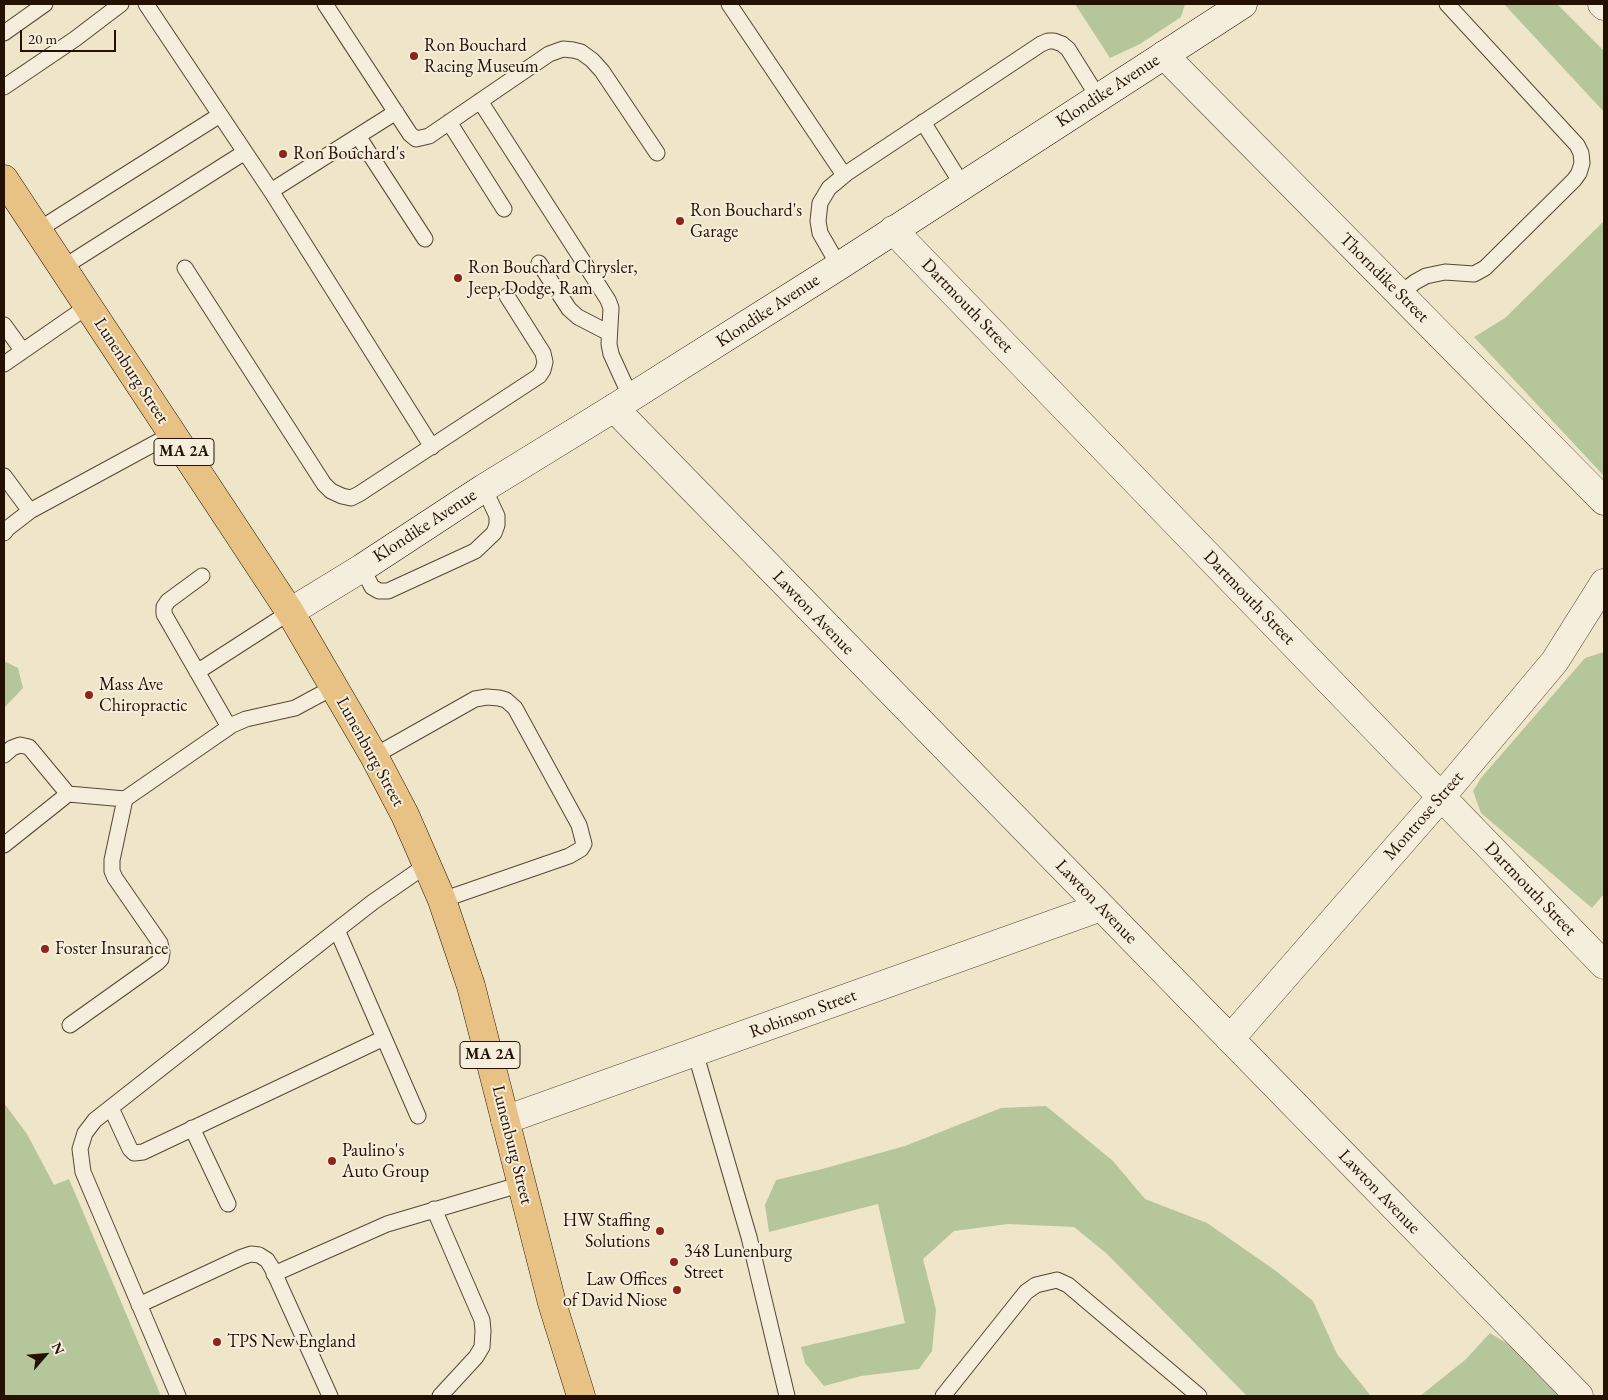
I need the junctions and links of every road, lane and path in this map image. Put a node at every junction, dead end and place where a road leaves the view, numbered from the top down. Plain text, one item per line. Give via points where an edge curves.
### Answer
1 (45, 4) edge
2 (121, 4) edge
3 (146, 4) edge
4 (325, 4) edge
5 (729, 4) edge
6 (1243, 4) edge
7 (1447, 4) edge
8 (4, 33) edge
9 (1164, 55) junction
10 (4, 87) edge
11 (1098, 98) junction
12 (480, 101) junction
13 (396, 112) junction
14 (220, 115) junction
15 (449, 122) junction
16 (924, 122) junction
17 (358, 136) junction
18 (245, 152) junction
19 (657, 153) dead end
20 (844, 175) junction
21 (4, 179) edge
22 (963, 186) junction
23 (270, 191) junction
24 (504, 209) dead end
25 (38, 230) junction
26 (894, 230) junction
27 (425, 240) dead end
28 (538, 262) dead end
29 (839, 266) junction
30 (62, 268) junction
31 (185, 268) dead end
32 (1400, 294) junction
33 (507, 296) dead end
34 (88, 306) junction
35 (4, 325) edge
36 (609, 333) junction
37 (22, 350) junction
38 (4, 364) edge
39 (623, 403) junction
40 (172, 434) junction
41 (432, 447) junction
42 (4, 476) edge
43 (484, 488) junction
44 (1604, 501) edge
45 (30, 511) junction
46 (4, 533) edge
47 (362, 568) junction
48 (202, 576) dead end
49 (1604, 583) edge
50 (290, 612) junction
51 (197, 672) junction
52 (334, 688) junction
53 (229, 727) junction
54 (4, 755) edge
55 (374, 756) junction
56 (68, 794) junction
57 (1441, 797) junction
58 (125, 799) junction
59 (4, 845) edge
60 (428, 864) junction
61 (442, 900) junction
62 (1101, 908) junction
63 (337, 930) junction
64 (1604, 965) edge
65 (70, 1026) dead end
66 (384, 1038) junction
67 (1230, 1040) junction
68 (695, 1052) junction
69 (111, 1108) junction
70 (418, 1116) dead end
71 (505, 1120) junction
72 (192, 1128) junction
73 (522, 1184) junction
74 (228, 1204) dead end
75 (434, 1209) junction
76 (274, 1274) junction
77 (139, 1305) junction
78 (178, 1396) edge
79 (330, 1396) edge
80 (440, 1396) edge
81 (581, 1396) edge
82 (787, 1396) edge
83 (943, 1396) edge
84 (1199, 1396) edge
85 (1579, 1396) edge

1 - 8 lane
2 - 10 lane
3 - 14 lane
4 - 13 lane
5 - 20 lane
6 - 9 street, Klondike Avenue
7 - 32 lane via 1577,145 1582,163 1574,180 1485,268 1474,274 1445,272 1426,276
9 - 11 street, Klondike Avenue
9 - 32 street, Thorndike Street
11 - 16 lane via 1068,49 1048,41
11 - 22 street, Klondike Avenue
12 - 15 lane
12 - 19 lane via 549,54 562,49 574,50 602,70
12 - 36 lane via 608,300 611,308
13 - 15 lane via 416,139 429,136
13 - 17 lane
14 - 18 lane
14 - 25 lane
15 - 24 lane
16 - 20 lane
16 - 22 lane
17 - 23 lane
17 - 27 lane
18 - 23 lane
18 - 30 lane
20 - 29 lane via 829,188 820,203 818,221 820,233
21 - 25 main road, Lunenburg Street / MA 2A
22 - 26 street, Klondike Avenue
23 - 41 lane
25 - 30 main road, Lunenburg Street / MA 2A
26 - 29 street, Klondike Avenue
26 - 57 street, Dartmouth Street
28 - 36 lane via 569,309
29 - 39 street, Klondike Avenue
30 - 34 main road, Lunenburg Street / MA 2A
31 - 41 lane via 331,491 351,498
32 - 44 street, Thorndike Street
33 - 41 lane via 543,353 544,370 530,383
34 - 37 lane
34 - 40 main road, Lunenburg Street / MA 2A
35 - 37 lane
36 - 39 lane
37 - 38 lane
39 - 43 street, Klondike Avenue
39 - 62 street, Lawton Avenue
40 - 45 lane
40 - 50 main road, Lunenburg Street / MA 2A
42 - 45 lane
43 - 47 street, Klondike Avenue
43 - 47 lane via 497,516 497,525 494,533 475,551 388,592 378,592 372,587
45 - 46 lane
47 - 50 street, Klondike Avenue
48 - 51 lane via 164,607 168,623
49 - 57 street, Montrose Street via 1555,661
50 - 51 lane
50 - 52 main road, Lunenburg Street / MA 2A
51 - 53 lane
52 - 53 lane via 295,708 246,719
52 - 55 main road, Lunenburg Street / MA 2A
53 - 58 lane
54 - 56 lane via 20,745 29,747
55 - 60 main road, Lunenburg Street / MA 2A
55 - 61 lane via 475,699 506,700 515,708 579,825 584,844 568,856
56 - 58 lane
56 - 59 lane
57 - 64 street, Dartmouth Street
57 - 67 street, Montrose Street
58 - 65 lane via 112,871 160,942 161,959
60 - 61 main road, Lunenburg Street / MA 2A
60 - 63 lane
61 - 71 main road, Lunenburg Street / MA 2A via 471,986
62 - 67 street, Lawton Avenue
62 - 68 street, Robinson Street
63 - 66 lane
63 - 69 lane
66 - 70 lane
66 - 72 lane
67 - 85 street, Lawton Avenue
68 - 71 street, Robinson Street
68 - 82 lane via 749,1237
69 - 72 lane via 134,1153 143,1152
69 - 77 lane via 85,1133 80,1149 83,1172
71 - 73 main road, Lunenburg Street / MA 2A
72 - 74 lane
73 - 75 lane
73 - 81 main road, Lunenburg Street / MA 2A via 552,1303
75 - 76 lane via 387,1224
75 - 80 lane via 482,1320 483,1331 482,1347 476,1357
76 - 77 lane via 267,1260 251,1254
76 - 79 lane
77 - 78 lane
83 - 84 lane via 1026,1292 1036,1284 1057,1280 1068,1285

